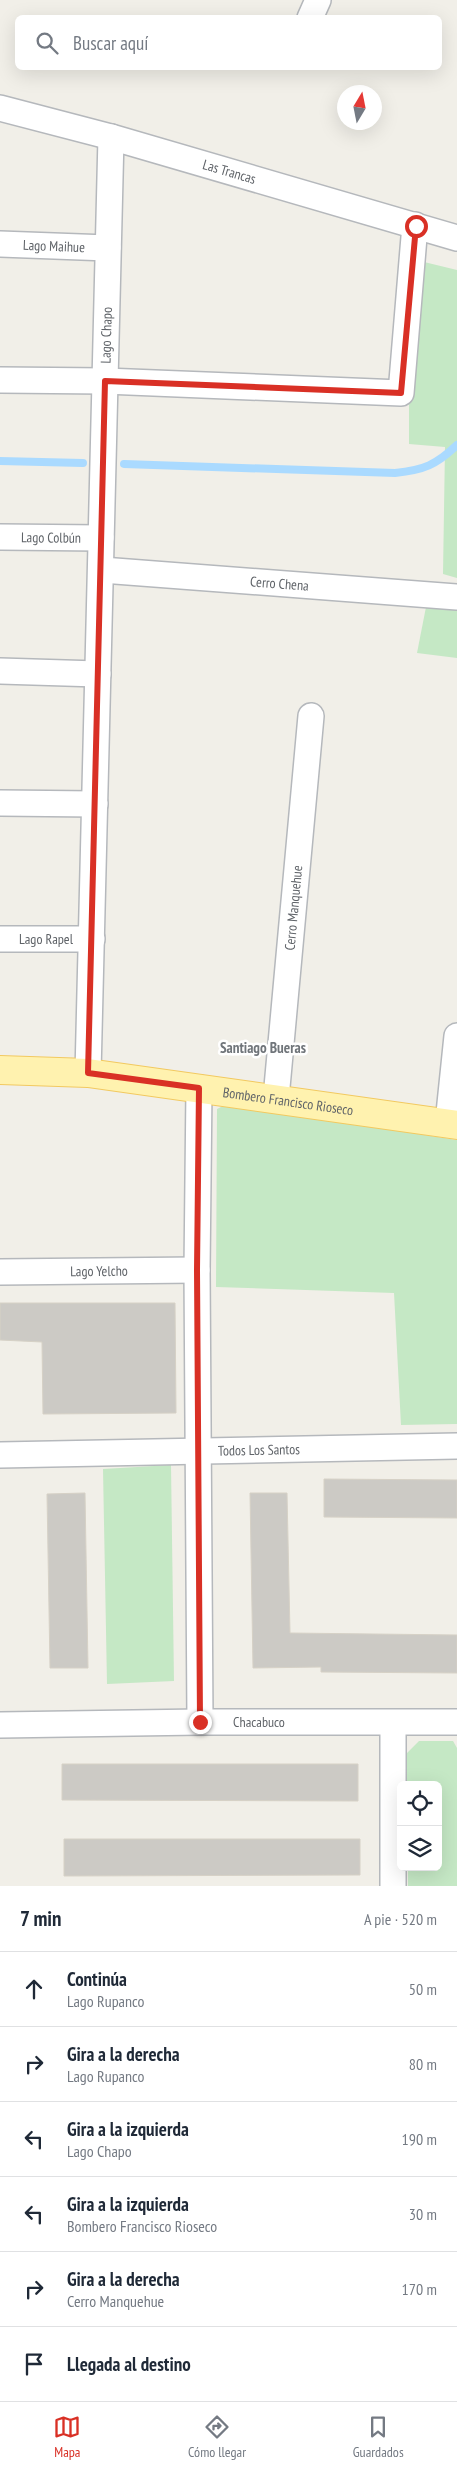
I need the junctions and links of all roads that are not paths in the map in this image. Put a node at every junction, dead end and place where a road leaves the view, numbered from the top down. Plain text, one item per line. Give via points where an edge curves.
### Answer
1 (318, 0) edge
2 (311, 15) edge
3 (0, 108) edge
4 (111, 137) junction
5 (416, 226) junction
6 (457, 238) edge
7 (0, 244) edge
8 (108, 248) junction
9 (0, 380) edge
10 (105, 381) junction
11 (0, 537) edge
12 (101, 538) junction
13 (102, 570) junction
14 (457, 597) edge
15 (0, 671) edge
16 (98, 674) junction
17 (311, 716) dead end
18 (0, 803) edge
19 (95, 804) junction
20 (0, 939) edge
21 (92, 939) junction
22 (457, 1036) edge
23 (0, 1070) edge
24 (88, 1073) junction
25 (199, 1088) junction
26 (276, 1098) junction
27 (452, 1124) edge
28 (197, 1270) junction
29 (0, 1272) edge
30 (457, 1446) edge
31 (198, 1451) junction
32 (0, 1455) edge
33 (200, 1722) junction
34 (457, 1722) edge
35 (393, 1723) junction
36 (0, 1725) edge
37 (393, 1886) edge

1 - 2 street
3 - 4 street, Las Trancas
4 - 5 street, Las Trancas
4 - 8 street, Lago Chapo
5 - 6 street, Las Trancas
5 - 10 street via 401,393
7 - 8 street, Lago Maihue
8 - 10 street, Lago Chapo
9 - 10 street
10 - 12 street, Lago Chapo
11 - 12 street, Lago Colbún
12 - 13 street, Lago Chapo
13 - 14 street, Cerro Chena
13 - 16 street, Lago Chapo
15 - 16 street
16 - 19 street, Lago Chapo
17 - 26 street, Cerro Manquehue
18 - 19 street
19 - 21 street, Lago Chapo
20 - 21 street, Lago Rapel
21 - 24 street, Lago Chapo
22 - 27 street
23 - 24 main road, Bombero Francisco Rioseco
24 - 25 main road, Bombero Francisco Rioseco
25 - 26 main road, Bombero Francisco Rioseco
25 - 28 street
26 - 27 main road, Bombero Francisco Rioseco
28 - 29 street, Lago Yelcho
28 - 31 street
30 - 31 street, Todos Los Santos
31 - 32 street, Todos Los Santos
31 - 33 street
33 - 35 street, Chacabuco
33 - 36 street, Chacabuco
34 - 35 street, Chacabuco
35 - 37 street

